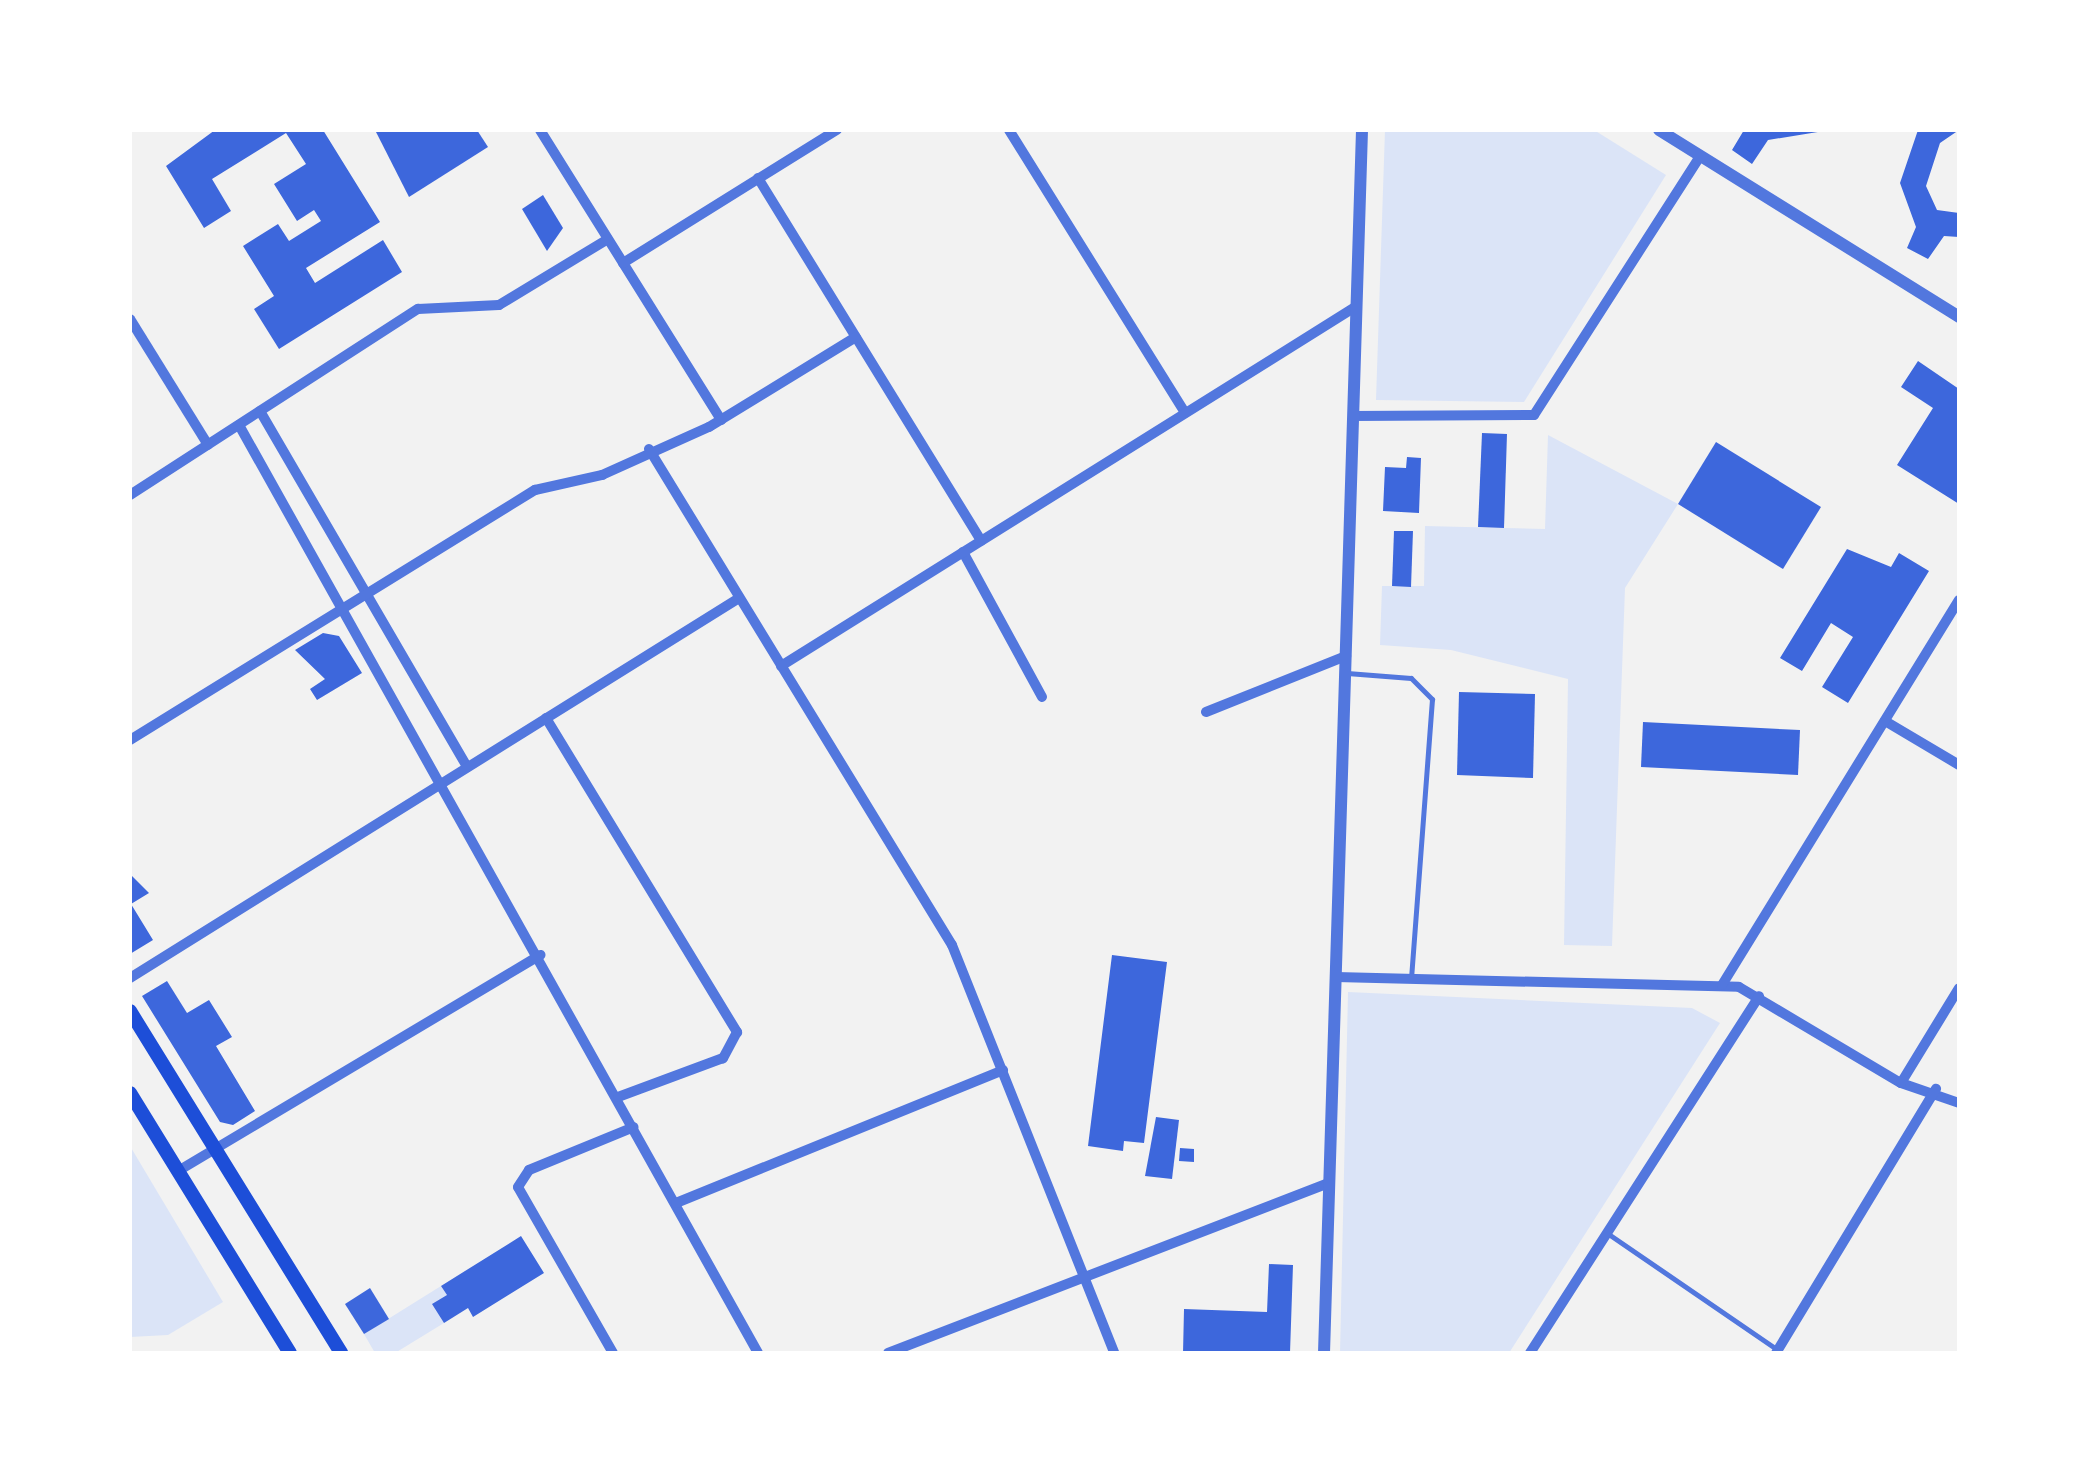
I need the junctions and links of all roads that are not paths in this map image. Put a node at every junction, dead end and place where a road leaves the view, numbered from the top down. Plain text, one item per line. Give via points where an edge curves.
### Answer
1 (540, 130) edge
2 (807, 130) edge
3 (837, 130) edge
4 (1009, 130) edge
5 (1362, 130) edge
6 (1658, 130) edge
7 (815, 144) junction
8 (1700, 156) junction
9 (758, 178) junction
10 (608, 239) junction
11 (622, 262) junction
12 (1357, 306) junction
13 (1959, 317) edge
14 (130, 319) edge
15 (856, 337) junction
16 (260, 411) junction
17 (1185, 414) junction
18 (1353, 416) junction
19 (721, 420) junction
20 (239, 425) junction
21 (208, 445) junction
22 (648, 449) junction
23 (130, 495) edge
24 (981, 541) junction
25 (963, 552) junction
26 (366, 594) junction
27 (739, 598) junction
28 (1959, 600) edge
29 (345, 607) junction
30 (1346, 656) junction
31 (781, 666) junction
32 (1346, 673) junction
33 (1042, 697) dead end
34 (1206, 712) dead end
35 (546, 718) junction
36 (1885, 721) junction
37 (130, 740) edge
38 (1959, 765) edge
39 (467, 767) junction
40 (446, 781) junction
41 (540, 955) junction
42 (1336, 977) junction
43 (130, 978) edge
44 (1411, 978) junction
45 (1722, 985) junction
46 (1959, 988) edge
47 (1760, 996) junction
48 (130, 1010) edge
49 (1003, 1070) junction
50 (1901, 1083) junction
51 (1936, 1089) junction
52 (130, 1093) edge
53 (618, 1097) junction
54 (1959, 1102) edge
55 (634, 1126) junction
56 (215, 1149) junction
57 (178, 1171) junction
58 (1329, 1184) junction
59 (676, 1203) junction
60 (1607, 1233) junction
61 (1084, 1278) junction
62 (1777, 1352) edge
63 (290, 1353) edge
64 (340, 1353) edge
65 (613, 1353) edge
66 (758, 1353) edge
67 (888, 1353) edge
68 (1114, 1353) edge
69 (1324, 1353) edge
70 (1530, 1353) edge

1 - 10 street
2 - 7 street
3 - 7 street
4 - 17 street
5 - 12 street
6 - 8 street
7 - 9 street
8 - 13 street
8 - 18 street via 1534,416
9 - 11 street
9 - 15 street
10 - 11 street
10 - 16 street via 499,305 418,309
11 - 19 street
12 - 17 street
12 - 18 street
14 - 21 street
15 - 19 street
15 - 24 street
16 - 20 street
16 - 26 street
17 - 24 street
18 - 30 street
19 - 22 street
20 - 21 street
20 - 29 street
21 - 23 street
22 - 26 street via 602,476 544,484
22 - 27 street
24 - 25 street
25 - 31 street
25 - 33 street
26 - 29 street
26 - 39 street
27 - 31 street
27 - 35 street
28 - 36 street
29 - 37 street
29 - 40 street
30 - 32 street
30 - 34 street
31 - 49 street via 952,944
32 - 42 street
32 - 44 lane via 1412,678 1432,699
35 - 39 street
35 - 53 street via 738,1032 723,1058
36 - 38 street
36 - 45 street
39 - 40 street
40 - 41 street
40 - 43 street
41 - 53 street
41 - 56 street
42 - 44 street
42 - 58 street
44 - 45 street
45 - 47 street
46 - 50 street
47 - 50 street
47 - 60 street
48 - 56 main road
49 - 59 street
49 - 61 street
50 - 51 street
51 - 54 street
51 - 62 street
52 - 57 main road
53 - 55 street
55 - 59 street
55 - 65 street via 529,1170 518,1187
56 - 57 street
56 - 64 main road
57 - 63 main road
58 - 61 street
58 - 69 street
59 - 66 street
60 - 62 lane
60 - 70 street
61 - 67 street
61 - 68 street

